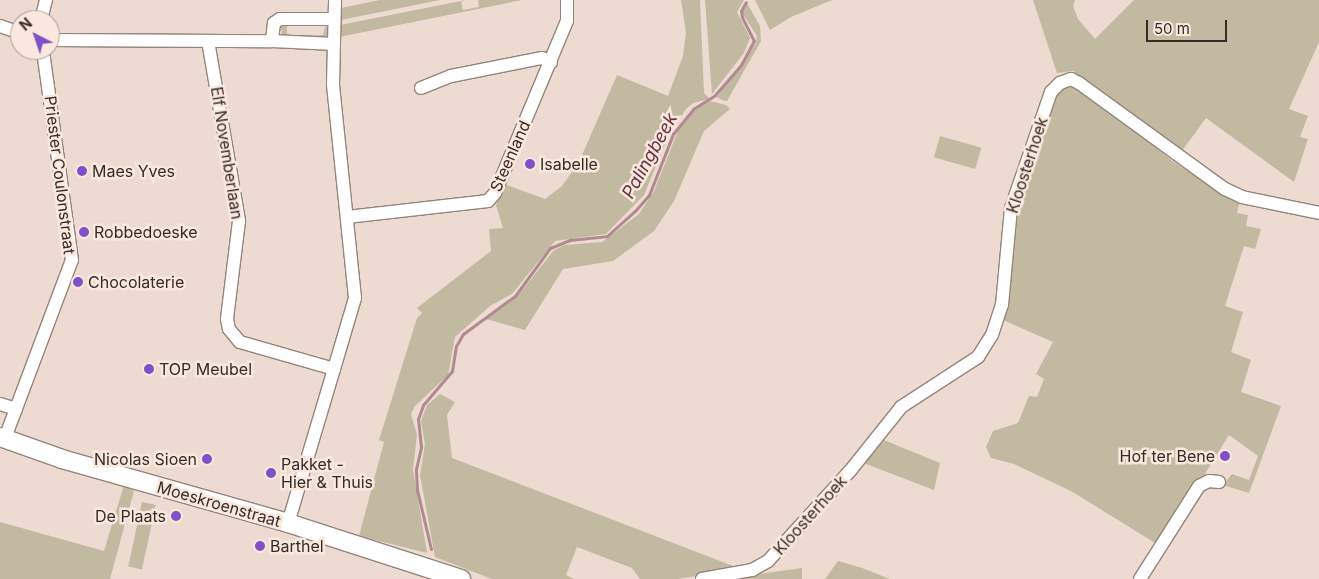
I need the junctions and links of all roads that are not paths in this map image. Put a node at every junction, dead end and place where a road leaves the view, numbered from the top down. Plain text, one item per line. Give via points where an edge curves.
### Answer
1 (335, 0) edge
2 (567, 0) edge
3 (334, 19) junction
4 (60, 40) edge
5 (208, 41) junction
6 (272, 41) junction
7 (334, 44) junction
8 (43, 60) edge
9 (551, 62) junction
10 (421, 88) dead end
11 (1319, 213) edge
12 (347, 217) junction
13 (334, 369) junction
14 (0, 404) edge
15 (16, 408) junction
16 (2, 438) edge
17 (1219, 482) dead end
18 (288, 523) junction
19 (461, 579) edge
20 (702, 579) edge
21 (1140, 579) edge

1 - 3 street
2 - 9 street, Steenland via 567,21
3 - 6 street via 280,19 274,23
3 - 7 street
4 - 5 street
5 - 6 street
5 - 13 street, Elf Novemberlaan via 240,221 227,319 229,329 240,342
6 - 7 street
7 - 12 street via 333,84
8 - 15 street, Priester Coulonstraat via 72,260
9 - 10 street via 542,58 451,76
9 - 12 street, Steenland via 495,193 488,201
11 - 20 street, Kloosterhoek via 1242,197 1224,189 1079,84 1071,79 1060,83 1052,92 1011,208 1002,306 992,335 978,357 901,407 850,471 768,561 752,570
12 - 13 street via 355,298
13 - 18 street
14 - 15 street
15 - 16 street, Priester Coulonstraat
16 - 18 main road, Moeskroenstraat via 62,459
17 - 21 street via 1209,481 1199,486
18 - 19 main road, Moeskroenstraat

